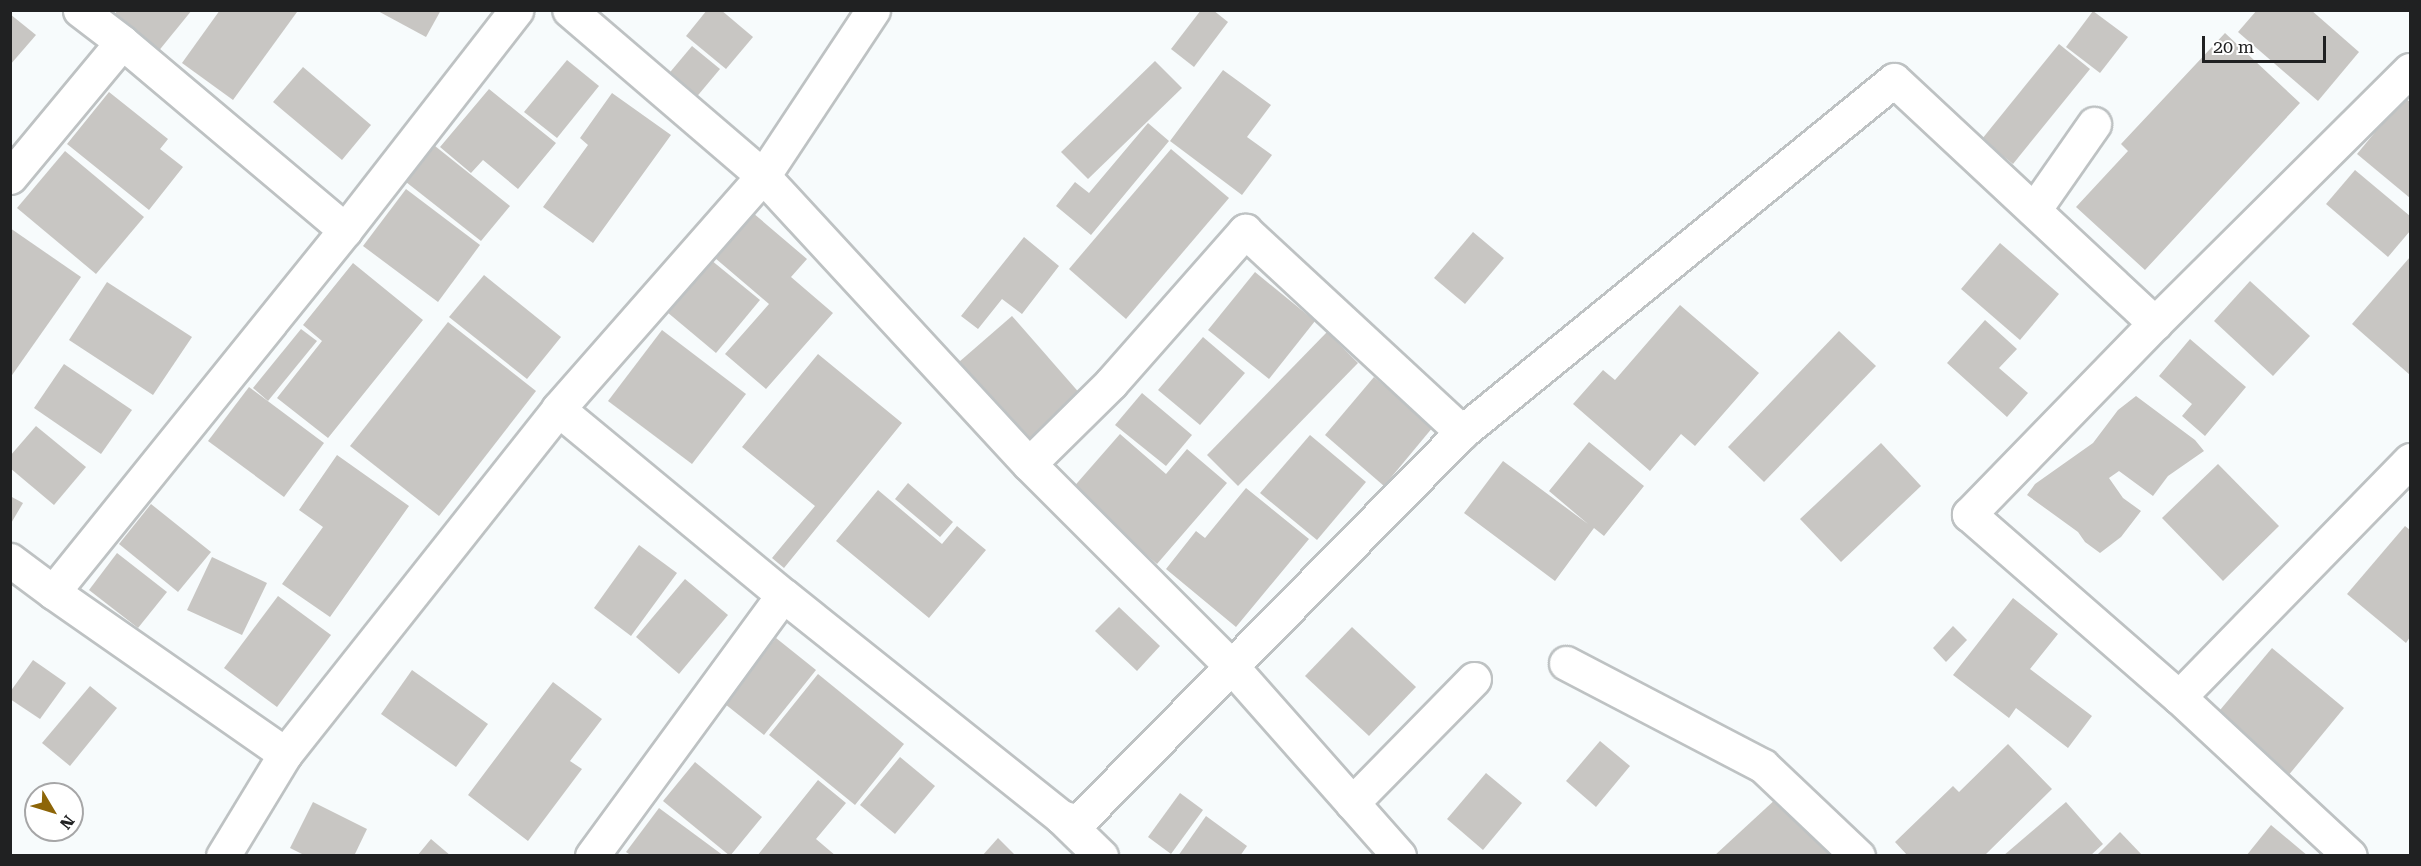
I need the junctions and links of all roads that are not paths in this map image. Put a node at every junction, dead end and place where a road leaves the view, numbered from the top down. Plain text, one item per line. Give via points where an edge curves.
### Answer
1 (80, 10) edge
2 (516, 10) edge
3 (569, 10) edge
4 (873, 10) edge
5 (122, 42) junction
6 (2410, 70) edge
7 (2094, 124) dead end
8 (763, 176) junction
9 (10, 177) edge
10 (2034, 210) junction
11 (345, 230) junction
12 (2156, 323) junction
13 (558, 409) junction
14 (1462, 432) junction
15 (2410, 460) edge
16 (1029, 464) junction
17 (10, 560) edge
18 (53, 592) junction
19 (783, 595) junction
20 (1566, 663) dead end
21 (1232, 667) junction
22 (1474, 680) dead end
23 (2179, 697) junction
24 (285, 754) junction
25 (1352, 803) junction
26 (1061, 817) junction
27 (223, 855) edge
28 (592, 855) edge
29 (1101, 855) edge
30 (1399, 855) edge
31 (1858, 855) edge
32 (2350, 855) edge

1 - 5 street
2 - 11 street
3 - 8 street
4 - 8 street
5 - 9 street
5 - 11 street
6 - 12 street
7 - 10 street
8 - 13 street
8 - 16 street
10 - 12 street
10 - 14 street via 1894,80
11 - 18 street
12 - 23 street via 1969,514
13 - 19 street
13 - 24 street
14 - 16 street via 1245,231 1111,383
14 - 21 street
15 - 23 street
16 - 21 street
17 - 18 street
18 - 24 street
19 - 26 street
19 - 28 street
20 - 31 street via 1763,766
21 - 25 street
21 - 26 street via 1078,822
22 - 25 street
23 - 32 street
24 - 27 street
25 - 30 street
26 - 29 street

